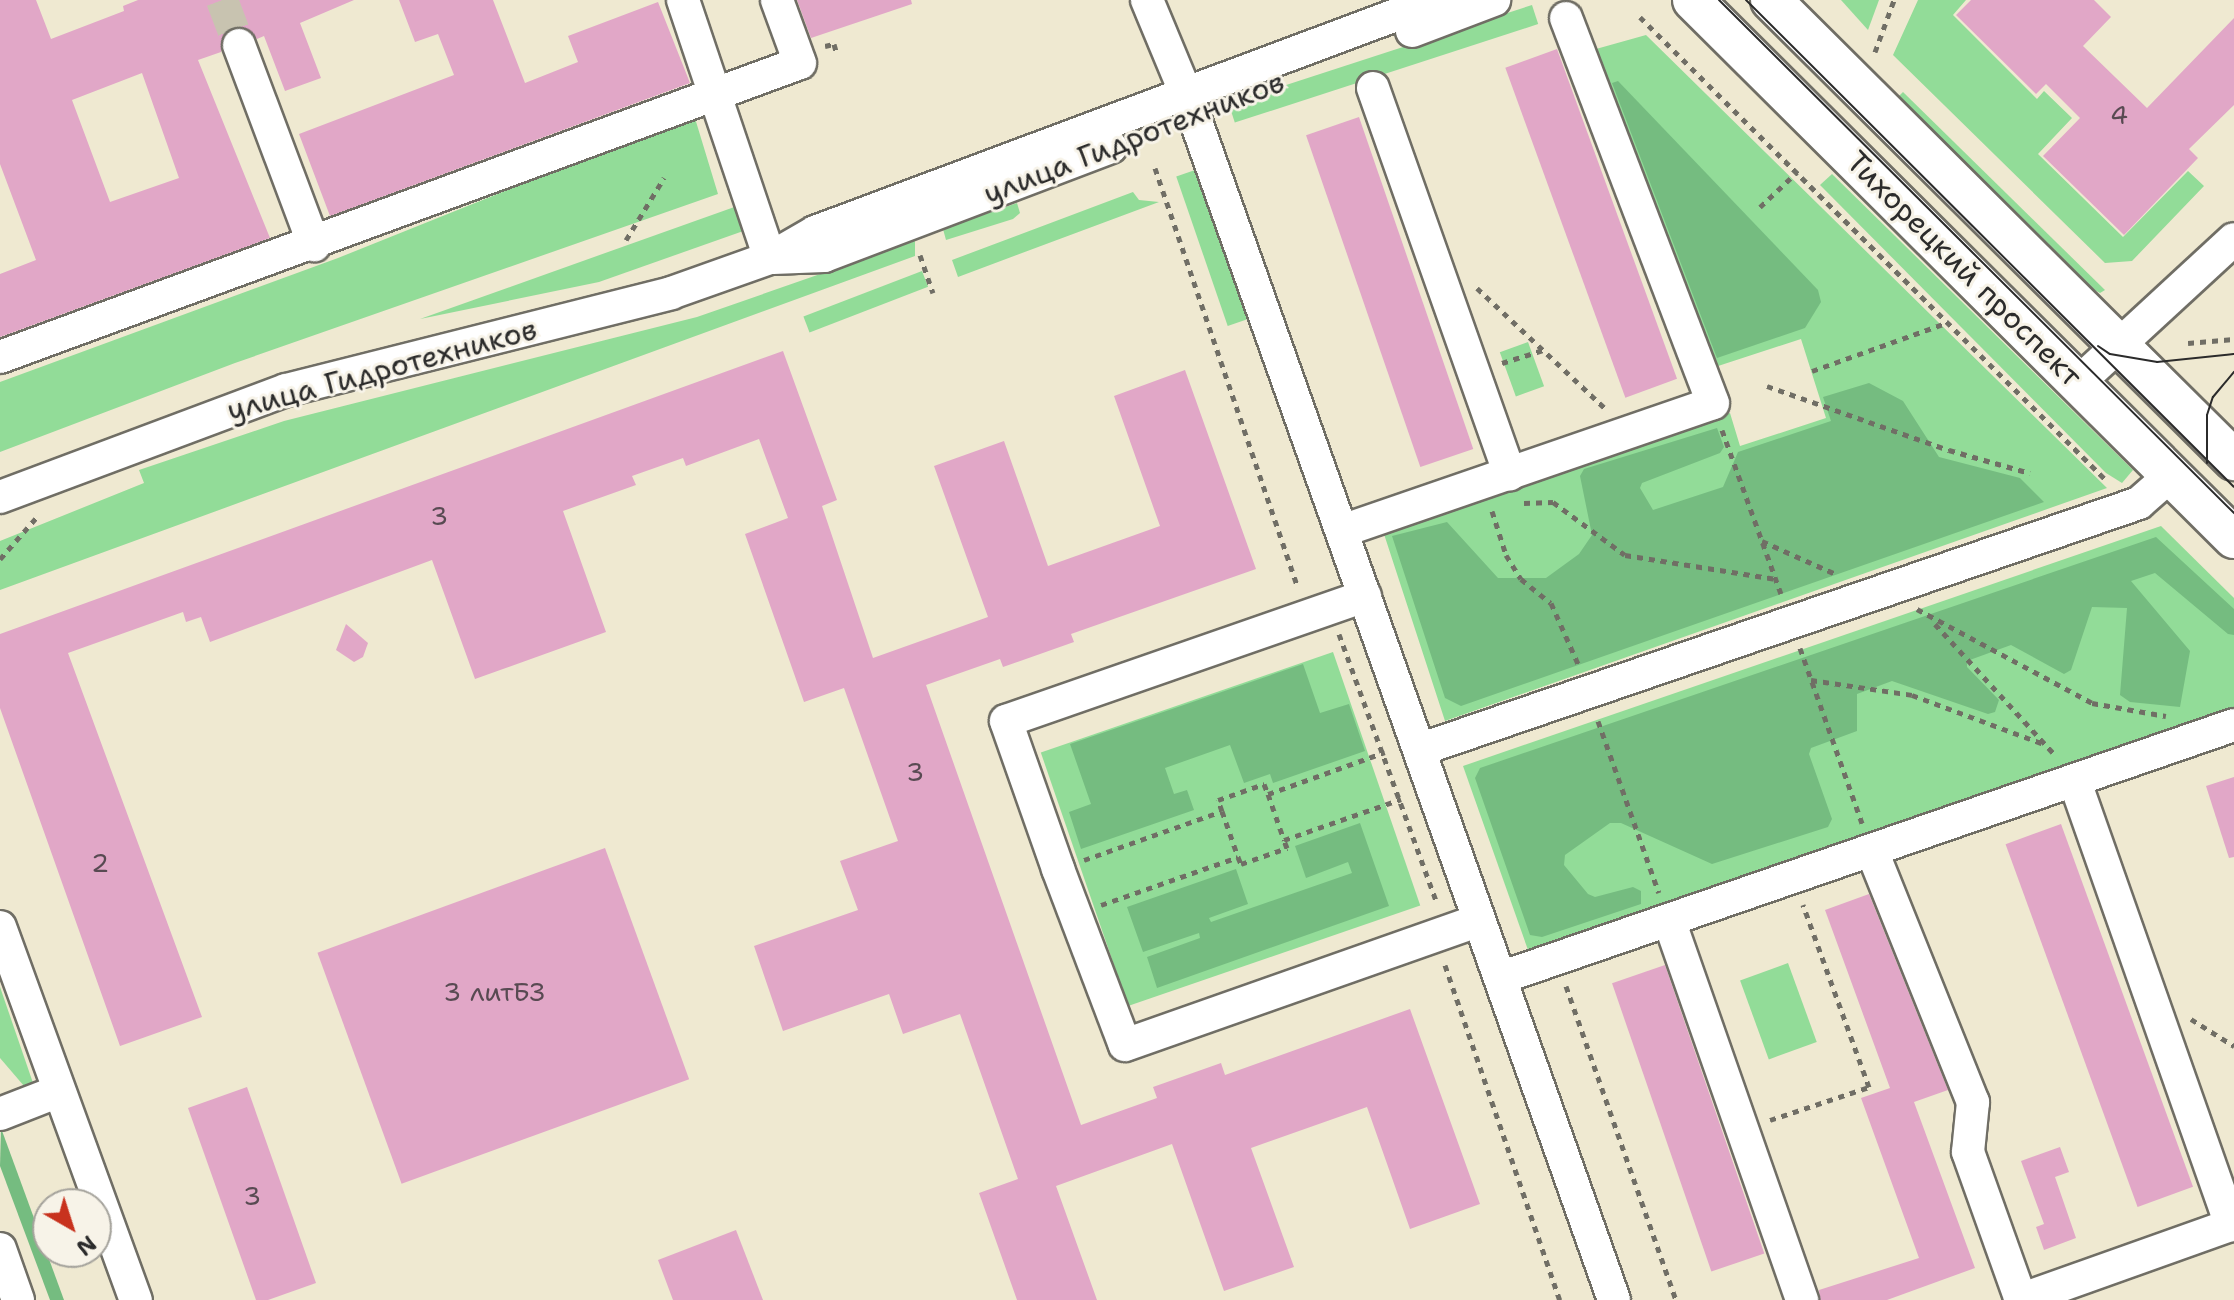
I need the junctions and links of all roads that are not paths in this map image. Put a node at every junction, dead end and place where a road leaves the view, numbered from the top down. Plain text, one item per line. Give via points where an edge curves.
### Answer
1 (683, 0) edge
2 (777, 0) edge
3 (1147, 0) edge
4 (1436, 0) edge
5 (1494, 0) edge
6 (1693, 0) edge
7 (1771, 0) edge
8 (1566, 18) dead end
9 (239, 45) tunnel mouth
10 (1373, 88) dead end
11 (717, 95) junction
12 (1190, 105) junction
13 (2234, 239) edge
14 (314, 245) junction
15 (770, 258) junction
16 (2119, 346) junction
17 (0, 357) edge
18 (2078, 383) junction
19 (2234, 460) edge
20 (2171, 475) junction
21 (1504, 487) junction
22 (0, 497) edge
23 (1342, 531) junction
24 (2234, 538) edge
25 (1365, 596) junction
26 (2228, 728) edge
27 (1418, 746) junction
28 (2075, 782) junction
29 (1872, 851) junction
30 (1479, 920) junction
31 (1669, 920) junction
32 (0, 927) edge
33 (1500, 978) junction
34 (59, 1091) junction
35 (0, 1114) edge
36 (2232, 1225) edge
37 (0, 1249) edge
38 (128, 1297) edge
39 (18, 1300) edge
40 (1614, 1300) edge
41 (1802, 1300) edge
42 (2021, 1300) edge

1 - 11 street
2 - 11 street via 800,63
3 - 12 street
4 - 12 street, улица Гидротехников
5 - 12 street, улица Гидротехников
6 - 18 main road, Тихорецкий проспект
7 - 16 main road, Тихорецкий проспект
8 - 21 street via 1713,403
9 - 14 street
10 - 21 street via 1474,373
11 - 14 street
11 - 15 street
12 - 15 street, улица Гидротехников via 815,232
12 - 23 street
13 - 16 street
14 - 17 street
15 - 22 street, улица Гидротехников via 587,316 286,390
16 - 18 street
16 - 19 main road, Тихорецкий проспект
18 - 20 main road, Тихорецкий проспект
20 - 24 main road, Тихорецкий проспект
20 - 27 street via 2139,503
21 - 23 street
23 - 25 street
25 - 27 street
25 - 30 street via 1006,721 1058,869 1125,1045
26 - 28 street
27 - 30 street
28 - 29 street
28 - 36 street
29 - 31 street
29 - 42 street via 1973,1102 1968,1152
30 - 33 street
31 - 33 street
31 - 41 street
32 - 34 street
33 - 40 street
34 - 35 street
34 - 38 street
36 - 42 street
37 - 39 street

